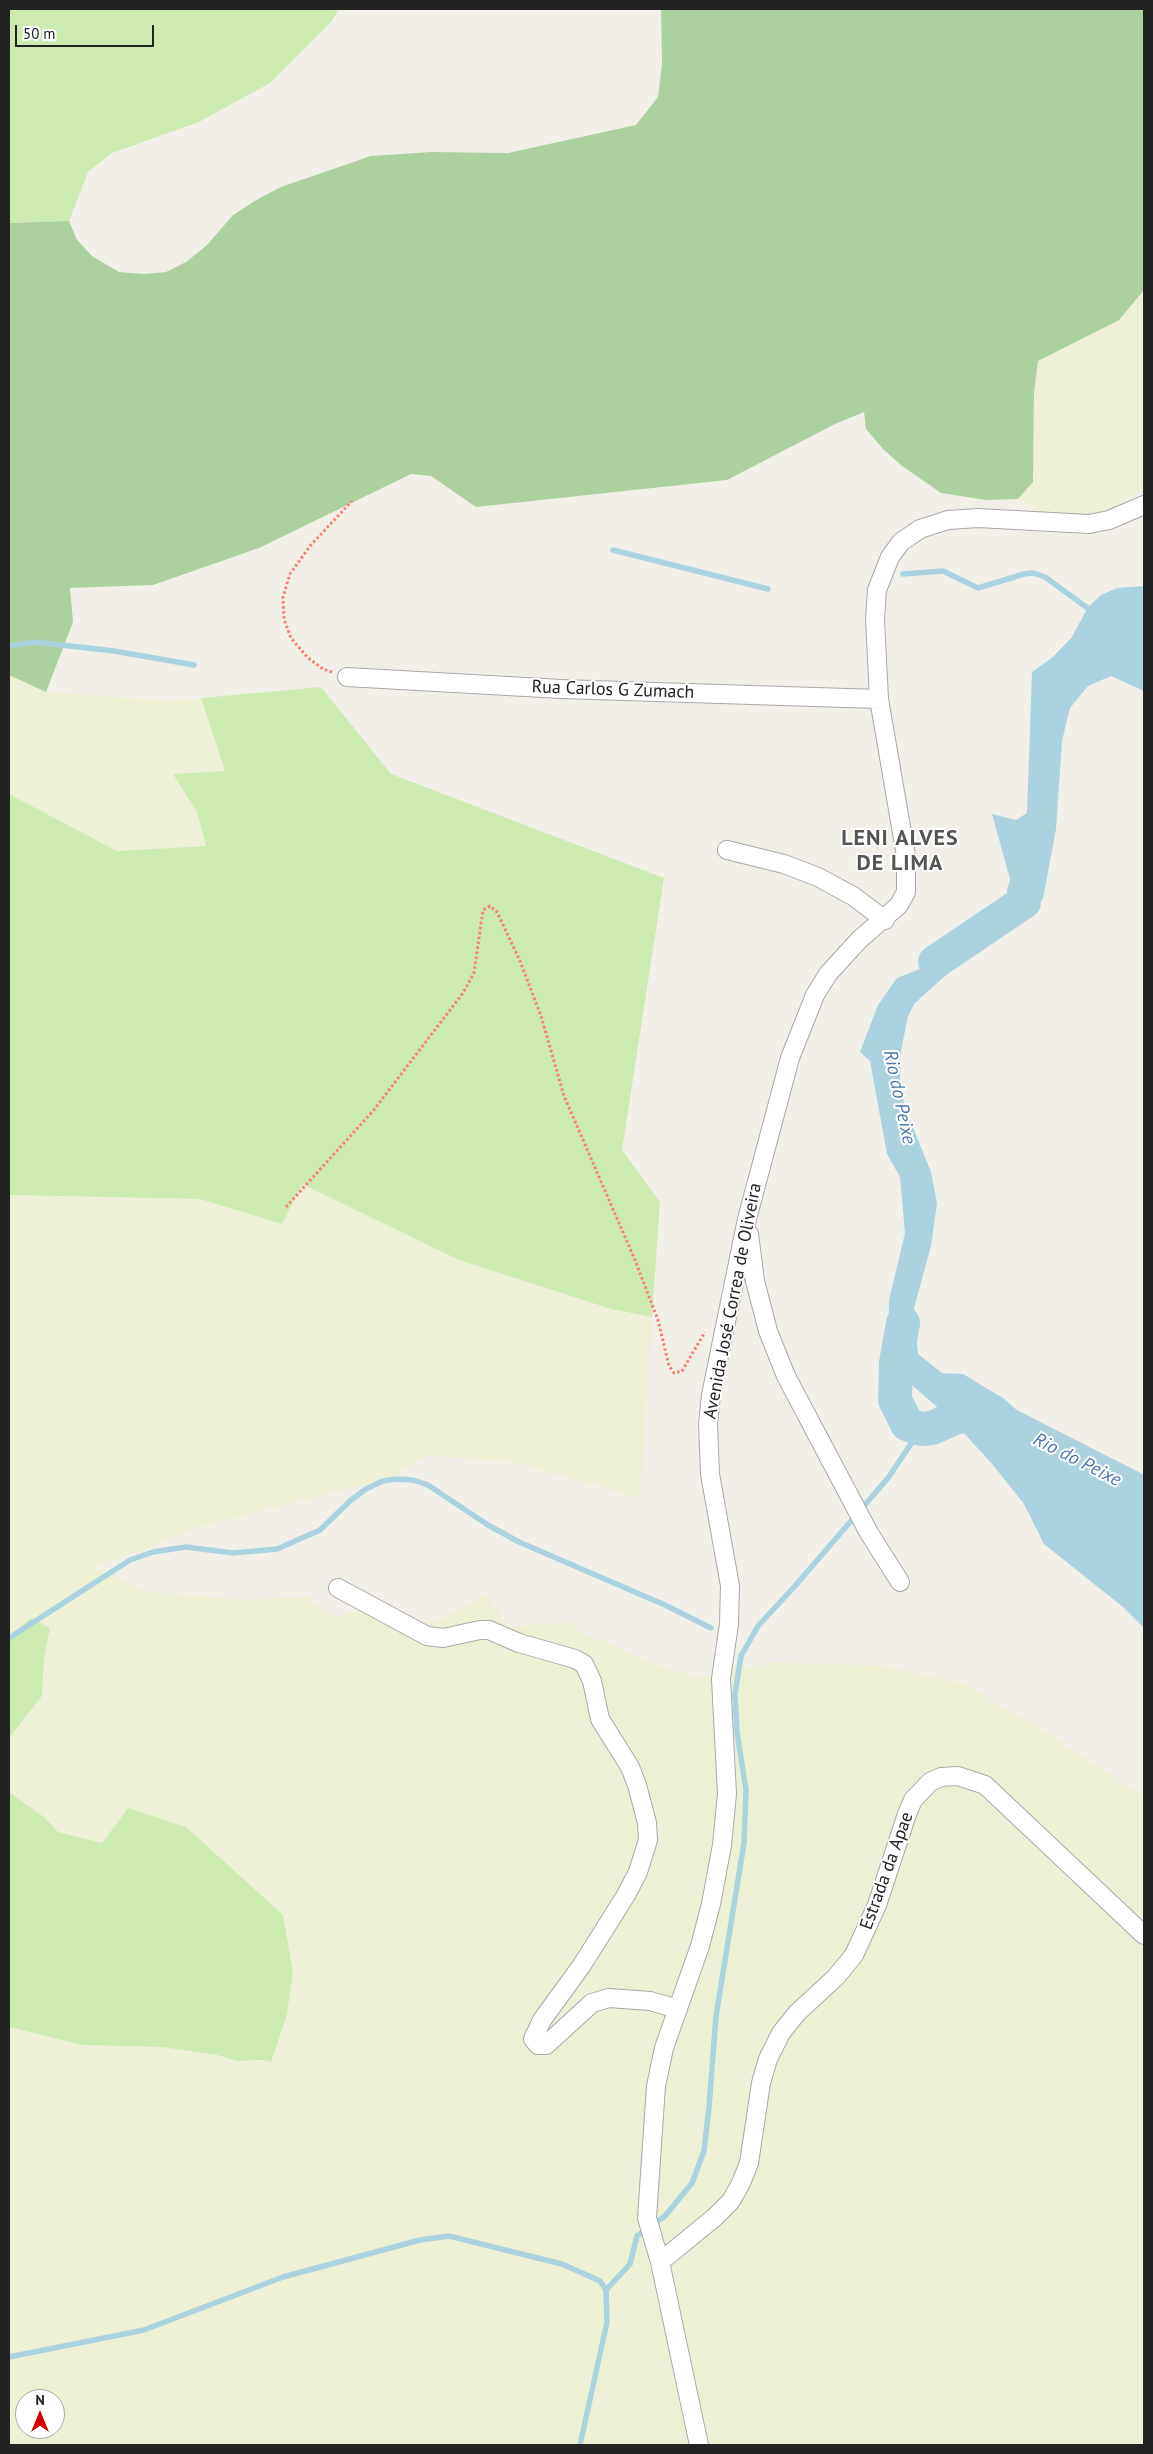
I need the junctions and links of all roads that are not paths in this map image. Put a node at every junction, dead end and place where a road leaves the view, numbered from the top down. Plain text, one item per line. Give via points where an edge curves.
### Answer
1 (1144, 505) edge
2 (346, 677) road end
3 (879, 698) junction
4 (727, 850) dead end
5 (885, 920) junction
6 (747, 1219) junction
7 (900, 1582) dead end
8 (338, 1588) dead end
9 (1144, 1935) edge
10 (678, 2009) junction
11 (660, 2262) junction
12 (699, 2445) edge

1 - 3 street, Avenida José Correa de Oliveira via 1109,520 1089,524 978,518 948,520 920,530 901,542 890,557 877,590 875,619
2 - 3 street, Rua Carlos G Zumach via 561,689
3 - 5 street, Avenida José Correa de Oliveira via 907,872 906,892
4 - 5 street via 784,864 818,877 853,896
5 - 6 street, Avenida José Correa de Oliveira via 844,955 815,995 790,1058
6 - 7 street via 755,1281 768,1331 786,1376 865,1524
6 - 10 street, Avenida José Correa de Oliveira via 711,1395 707,1448 730,1586 729,1624 721,1679 727,1794 711,1904
8 - 10 street via 427,1636 443,1638 489,1630 584,1664 592,1681 600,1719 630,1767 637,1785 648,1840 638,1872 626,1895 582,1965 542,2020 534,2039 538,2045 546,2045 592,2003 609,1998 650,2001
9 - 11 street, Estrada da Apae via 985,1785 958,1776 930,1782 913,1800 877,1905 860,1943 836,1977 796,2013 768,2059 761,2083 749,2163 731,2201
10 - 11 street, Avenida José Correa de Oliveira via 664,2048 656,2086 647,2218
11 - 12 street, Avenida José Correa de Oliveira

